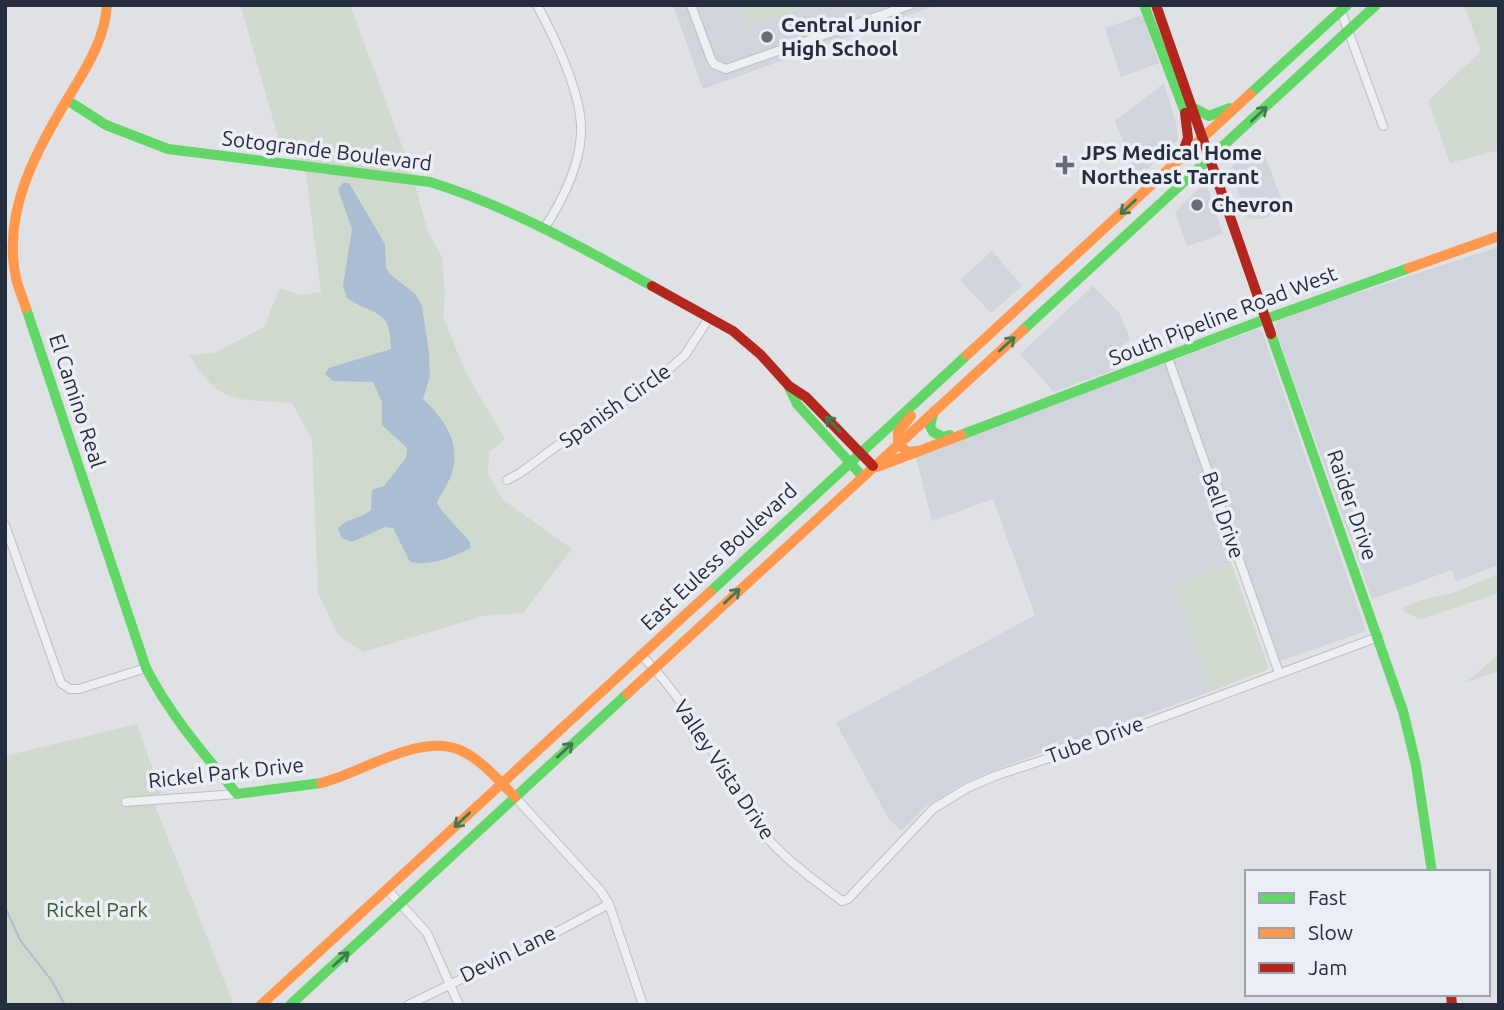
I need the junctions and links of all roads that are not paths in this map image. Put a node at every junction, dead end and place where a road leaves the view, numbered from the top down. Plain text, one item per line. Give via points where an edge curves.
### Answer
1 (107, 5) edge
2 (537, 5) edge
3 (691, 5) edge
4 (910, 5) edge
5 (1144, 5) edge
6 (1156, 5) edge
7 (1376, 5) edge
8 (1344, 8) edge
9 (1349, 30) junction
10 (1172, 65) junction
11 (1245, 99) junction
12 (67, 100) junction
13 (1189, 110) junction
14 (1383, 125) dead end
15 (1200, 141) junction
16 (1180, 159) junction
17 (1208, 159) junction
18 (544, 229) junction
19 (1499, 236) edge
20 (1035, 292) junction
21 (1048, 306) junction
22 (709, 318) junction
23 (1266, 319) junction
24 (1168, 358) junction
25 (949, 370) junction
26 (789, 386) junction
27 (934, 410) junction
28 (961, 435) junction
29 (898, 443) junction
30 (919, 451) junction
31 (860, 453) junction
32 (850, 462) junction
33 (868, 471) junction
34 (507, 480) dead end
35 (5, 525) edge
36 (1378, 637) junction
37 (641, 655) junction
38 (146, 668) junction
39 (654, 668) junction
40 (1279, 673) junction
41 (501, 784) junction
42 (237, 794) junction
43 (515, 797) junction
44 (126, 803) dead end
45 (1432, 870) edge
46 (387, 889) junction
47 (848, 899) joint
48 (401, 904) junction
49 (608, 904) junction
50 (450, 983) junction
51 (261, 1005) edge
52 (290, 1005) edge
53 (408, 1005) edge
54 (459, 1005) edge
55 (643, 1005) edge

1 - 12 main road, El Camino Real via 96,50
2 - 18 street via 561,54 581,120 579,151
3 - 4 street via 711,59 726,69
5 - 10 main road, Raider Drive
6 - 10 main road, Raider Drive
7 - 9 main road, East Euless Boulevard
8 - 9 street
8 - 11 main road
9 - 14 street
17 -> 9 main road, East Euless Boulevard
10 - 13 main road, Raider Drive
11 - 13 main road via 1214,115
11 - 15 main road, East Euless Boulevard
12 - 18 main road, Sotogrande Boulevard via 106,125 168,149 430,182
12 - 38 main road, El Camino Real via 22,184 11,219 10,253
13 - 15 main road, Raider Drive
13 - 16 main road via 1188,138
15 - 16 main road, East Euless Boulevard
15 - 17 main road, Raider Drive
16 -> 20 main road, East Euless Boulevard
17 - 21 main road, East Euless Boulevard
17 - 23 main road, Raider Drive
18 - 22 main road, Sotogrande Boulevard
19 - 23 main road, South Pipeline Road West
20 - 21 main road
20 - 25 main road, East Euless Boulevard
27 -> 21 main road, East Euless Boulevard
22 - 26 main road, Sotogrande Boulevard via 733,331
22 - 34 street, Spanish Circle via 685,355 652,384
23 - 24 main road, South Pipeline Road West
23 - 36 main road, Raider Drive
24 - 28 main road, South Pipeline Road West
24 - 40 street, Bell Drive
25 - 29 main road via 901,426
25 - 31 main road, East Euless Boulevard
31 -> 26 main road, Sotogrande Boulevard via 806,397
26 - 32 main road, Sotogrande Boulevard via 797,404
27 - 28 main road via 933,432 943,437
27 - 29 main road, East Euless Boulevard
28 - 30 main road, South Pipeline Road West
29 - 30 main road via 907,452
29 - 33 main road, East Euless Boulevard
30 - 33 main road, South Pipeline Road West
31 - 32 main road, East Euless Boulevard
31 - 33 main road, Sotogrande Boulevard
32 - 33 main road, Sotogrande Boulevard
32 - 37 main road, East Euless Boulevard
39 -> 33 main road, East Euless Boulevard
35 - 38 street via 61,683 79,689
36 - 40 street, Tube Drive
36 - 45 main road, Raider Drive via 1416,765
37 - 39 street, Valley Vista Drive
37 - 41 main road, East Euless Boulevard
38 - 42 main road, El Camino Real via 167,709
43 -> 39 main road, East Euless Boulevard
39 - 47 street, Valley Vista Drive via 709,744 769,841 801,871 842,901
40 - 47 street, Tube Drive via 967,788 933,809
41 - 42 main road, Rickel Park Drive via 464,751 436,745 326,781
41 - 43 main road, Rickel Park Drive
41 -> 46 main road, East Euless Boulevard
42 - 44 street, Rickel Park Drive
43 - 48 main road, East Euless Boulevard
43 - 49 street
46 - 48 street
46 - 51 main road, East Euless Boulevard
48 - 50 street via 427,933
52 -> 48 main road, East Euless Boulevard
49 - 50 street, Devin Lane
49 - 55 street
50 - 53 street, Devin Lane
50 - 54 street

